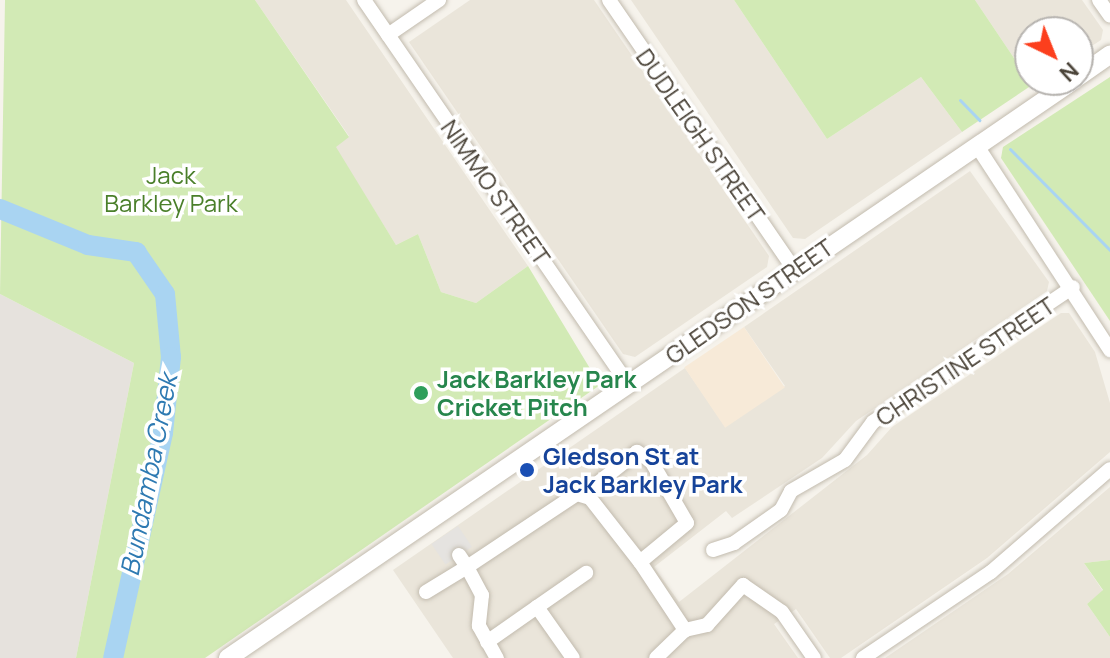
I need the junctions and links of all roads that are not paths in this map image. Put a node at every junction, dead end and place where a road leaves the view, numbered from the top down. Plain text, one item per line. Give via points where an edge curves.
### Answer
1 (364, 0) edge
2 (439, 0) edge
3 (609, 0) edge
4 (1099, 0) edge
5 (1110, 16) edge
6 (388, 35) junction
7 (1050, 96) edge
8 (977, 146) junction
9 (794, 269) junction
10 (1073, 287) junction
11 (1110, 350) edge
12 (628, 384) junction
13 (1110, 469) edge
14 (584, 494) junction
15 (713, 550) dead end
16 (463, 561) junction
17 (640, 562) junction
18 (586, 573) dead end
19 (426, 592) dead end
20 (537, 607) junction
21 (685, 630) junction
22 (487, 642) junction
23 (228, 658) edge
24 (497, 658) edge
25 (573, 658) edge
26 (656, 658) edge
27 (814, 658) edge
28 (863, 658) edge

1 - 6 street, NIMMO STREET
2 - 6 street
3 - 9 street, DUDLEIGH STREET
4 - 5 street
6 - 12 street, NIMMO STREET
7 - 8 street, GLEDSON STREET
8 - 9 street, GLEDSON STREET
8 - 10 street
9 - 12 street, GLEDSON STREET
10 - 11 street
10 - 15 street, CHRISTINE STREET via 873,422 845,460 791,491 781,510 734,543
12 - 23 street, GLEDSON STREET
13 - 28 street via 991,572
14 - 16 street
14 - 17 street
14 - 17 street via 630,455 651,461 687,517
16 - 19 street
16 - 22 street via 480,586 479,626
17 - 21 street
18 - 20 street
20 - 22 street
20 - 25 street
21 - 26 street
21 - 27 street via 707,625 743,585 785,617
22 - 24 street

